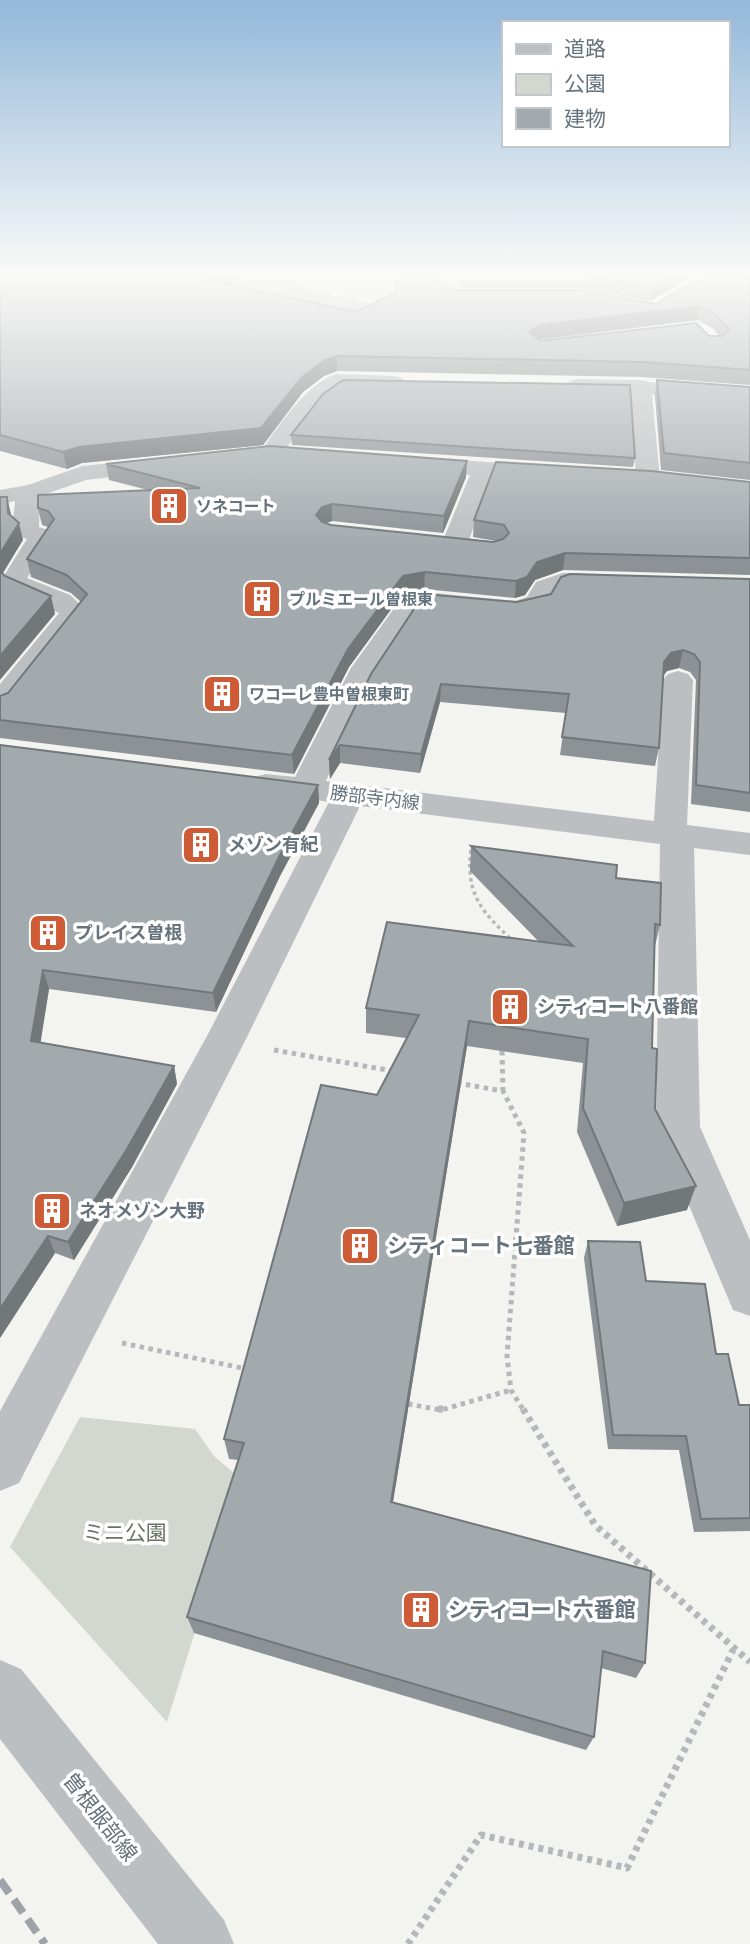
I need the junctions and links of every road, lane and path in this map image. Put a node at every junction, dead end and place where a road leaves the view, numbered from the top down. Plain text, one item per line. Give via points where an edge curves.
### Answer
1 (412, 383) edge
2 (554, 384) edge
3 (641, 386) junction
4 (750, 394) edge
5 (271, 453) junction
6 (298, 455) edge
7 (244, 456) edge
8 (391, 462) edge
9 (176, 463) edge
10 (484, 469) junction
11 (82, 474) junction
12 (566, 474) edge
13 (621, 477) edge
14 (648, 478) junction
15 (674, 481) edge
16 (0, 487) edge
17 (28, 492) junction
18 (0, 497) edge
19 (427, 542) edge
20 (629, 582) edge
21 (678, 680) edge
22 (0, 704) edge
23 (240, 781) edge
24 (306, 789) junction
25 (349, 795) junction
26 (674, 835) junction
27 (750, 844) edge
28 (472, 845) edge
29 (516, 954) edge
30 (225, 1041) junction
31 (502, 1051) edge
32 (397, 1072) edge
33 (450, 1082) edge
34 (503, 1091) junction
35 (750, 1294) edge
36 (70, 1333) junction
37 (253, 1370) edge
38 (511, 1390) junction
39 (408, 1404) edge
40 (0, 1464) edge
41 (733, 1650) junction
42 (750, 1662) edge
43 (0, 1690) edge
44 (200, 1944) edge
45 (408, 1944) edge

1 - 5 street via 337,380 314,397
2 - 3 street
3 - 4 street
3 - 14 street
5 - 6 street
5 - 7 street
8 - 10 street
9 - 11 street
10 - 12 street
10 - 19 street via 467,546
11 - 16 street
11 - 17 street
13 - 14 street
14 - 15 street
17 - 18 street
17 - 22 street via 26,531 41,536 12,580 23,589 65,601 74,612
20 - 24 street via 563,581 546,588 538,603 515,609 413,602 354,687
21 - 26 street
23 - 24 street, 勝部寺内線
24 - 25 street, 勝部寺内線
25 - 26 street, 勝部寺内線
25 - 30 street
26 - 27 street, 勝部寺内線
26 - 35 street via 678,1127
28 - 29 path via 466,871 480,909 516,944
30 - 32 path
30 - 36 street
31 - 34 path
33 - 34 path
34 - 38 path via 524,1133 507,1356
36 - 37 path
36 - 40 street
38 - 39 path via 441,1410
38 - 41 path via 595,1525
41 - 42 path
41 - 45 path via 627,1868 481,1835
43 - 44 street, 曽根服部線

